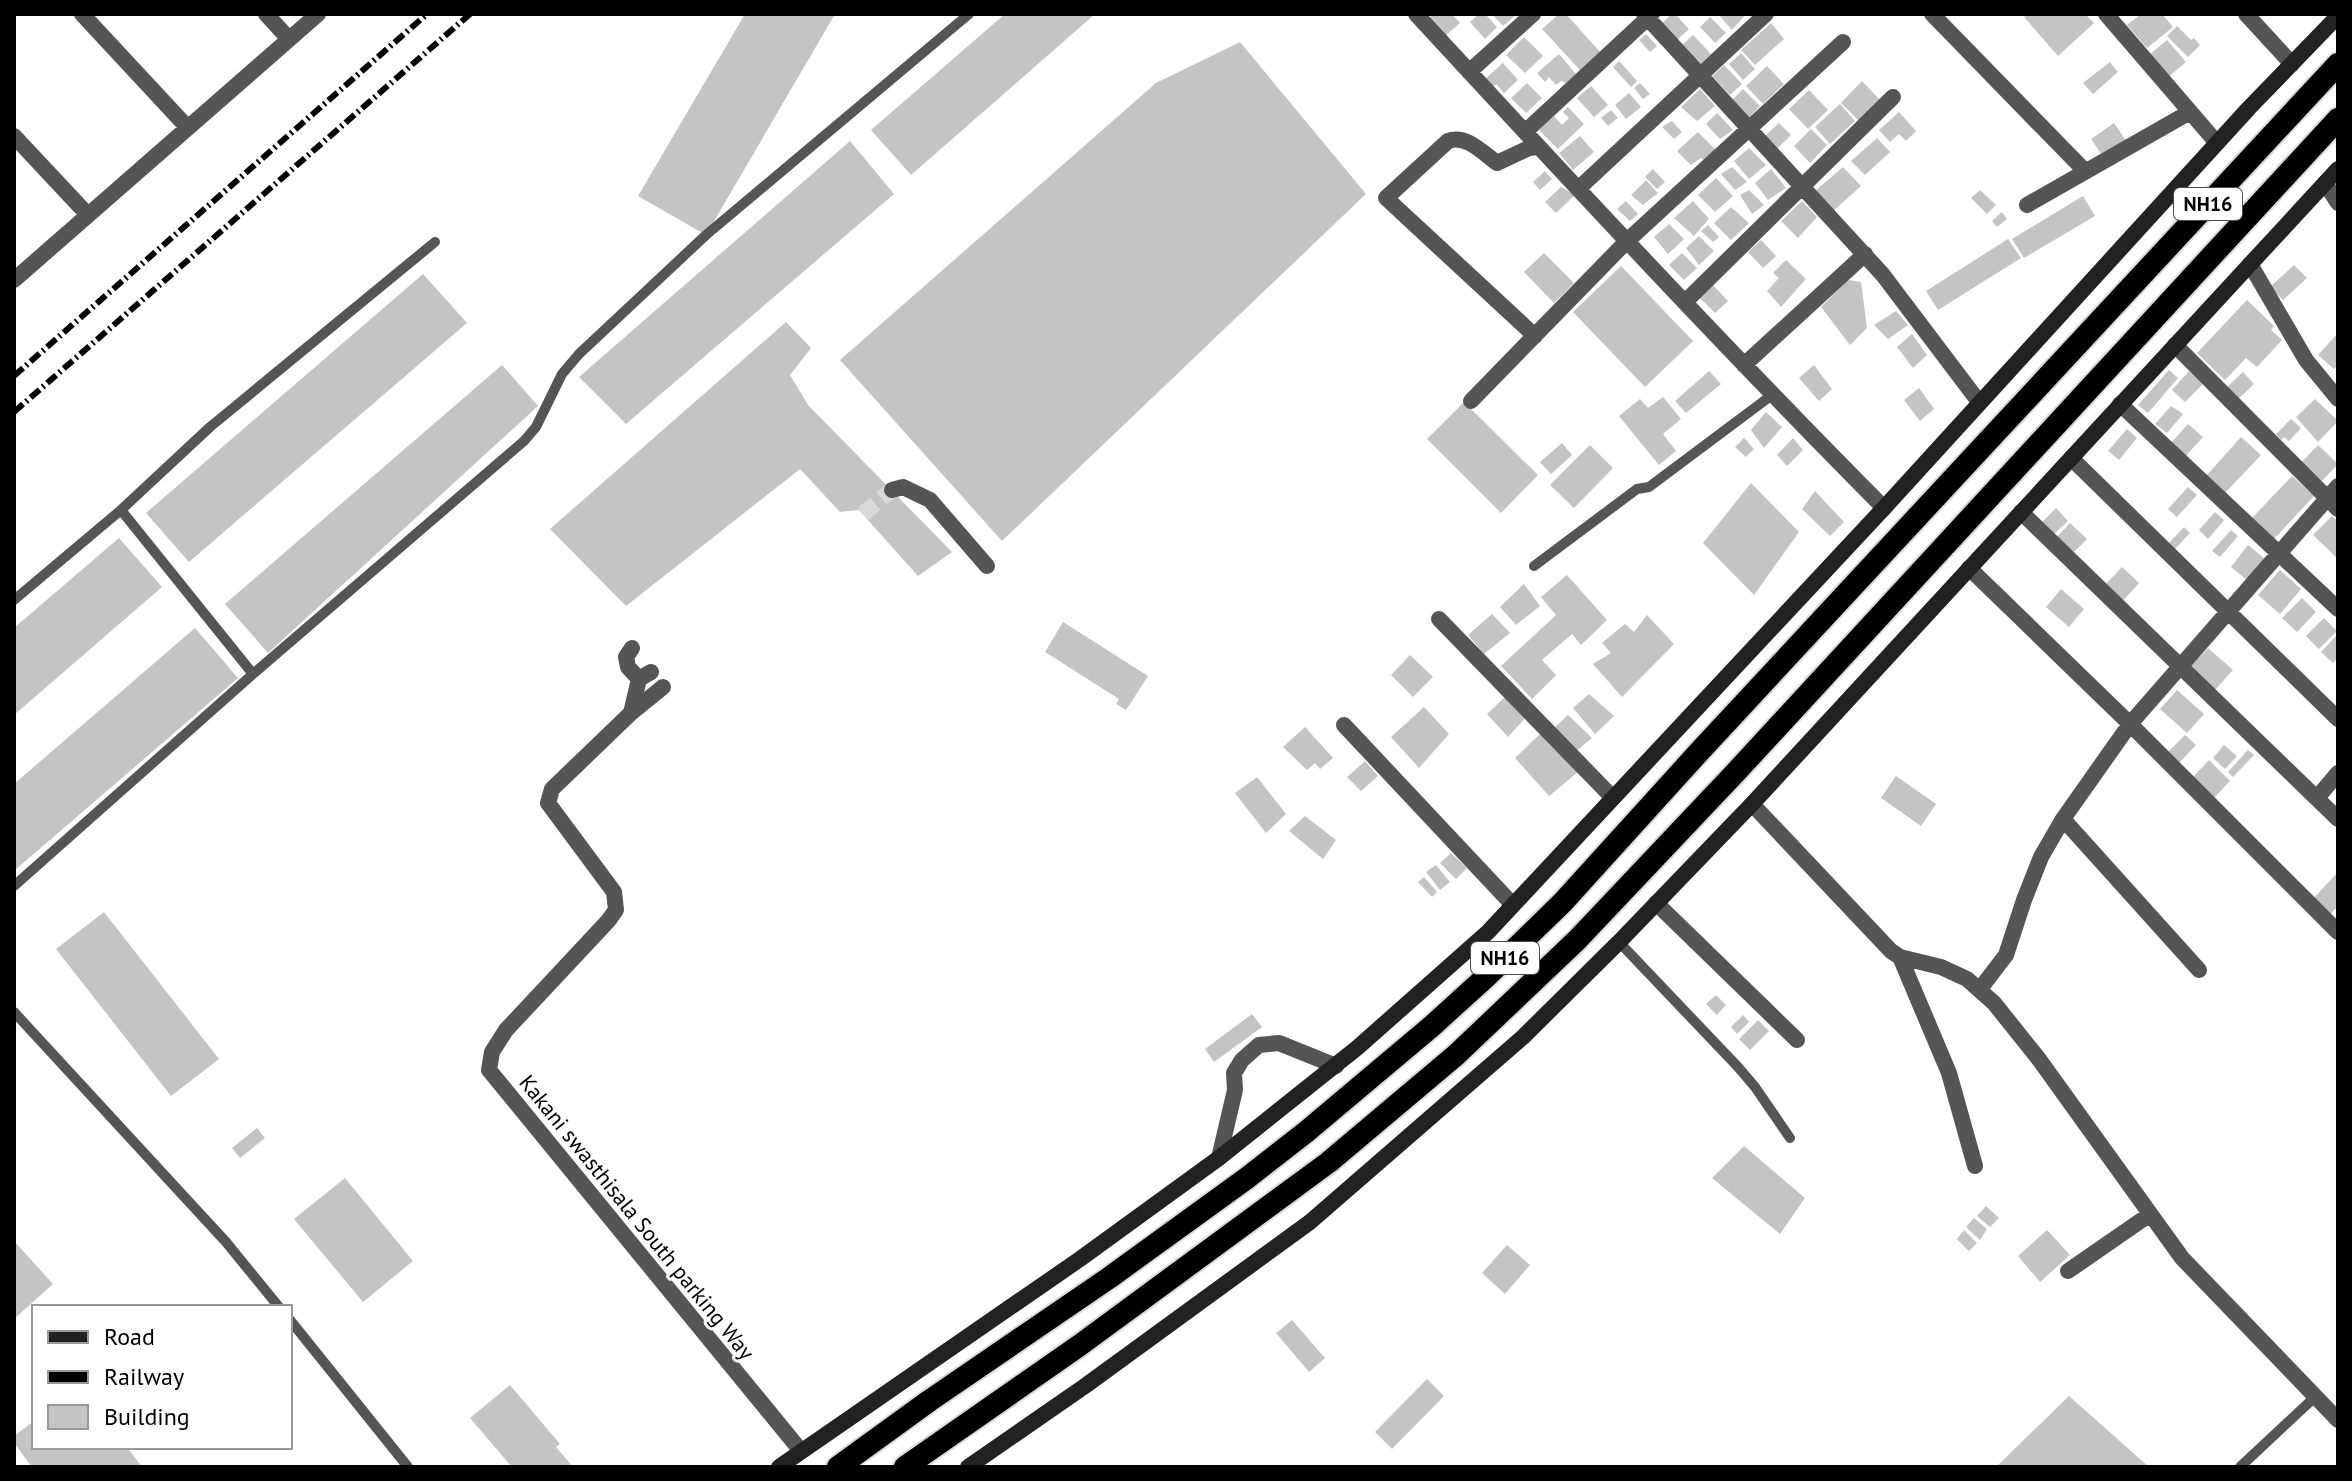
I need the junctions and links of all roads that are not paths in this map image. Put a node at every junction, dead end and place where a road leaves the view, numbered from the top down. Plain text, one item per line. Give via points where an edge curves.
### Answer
1 (82, 14) edge
2 (266, 14) edge
3 (318, 14) edge
4 (969, 14) edge
5 (1417, 14) edge
6 (1533, 14) edge
7 (1766, 14) edge
8 (1932, 14) edge
9 (2106, 14) edge
10 (2246, 14) edge
11 (1648, 15) edge
12 (2338, 16) edge
13 (289, 39) junction
14 (1843, 42) dead end
15 (2292, 64) junction
16 (2338, 64) edge
17 (1469, 72) junction
18 (1700, 76) junction
19 (1893, 97) dead end
20 (2190, 112) junction
21 (2338, 119) edge
22 (188, 128) junction
23 (1749, 129) junction
24 (1525, 132) junction
25 (14, 136) edge
26 (2217, 143) junction
27 (1539, 147) junction
28 (2338, 169) edge
29 (2085, 171) junction
30 (2325, 183) junction
31 (1802, 187) junction
32 (1578, 189) junction
33 (2338, 203) edge
34 (2027, 205) dead end
35 (88, 215) junction
36 (435, 242) dead end
37 (1626, 242) junction
38 (1865, 254) junction
39 (2250, 264) junction
40 (14, 280) edge
41 (1685, 302) junction
42 (1532, 333) junction
43 (2175, 345) junction
44 (1744, 365) junction
45 (1772, 395) junction
46 (2338, 399) edge
47 (1471, 401) dead end
48 (1979, 402) junction
49 (2120, 404) junction
50 (2071, 458) junction
51 (892, 490) dead end
52 (2334, 498) edge
53 (1884, 508) junction
54 (121, 510) junction
55 (2021, 512) junction
56 (2280, 554) junction
57 (987, 566) dead end
58 (1534, 566) dead end
59 (1969, 568) junction
60 (14, 600) edge
61 (2338, 609) edge
62 (2228, 613) junction
63 (1439, 619) dead end
64 (632, 648) dead end
65 (2180, 667) junction
66 (253, 674) junction
67 (663, 687) dead end
68 (631, 713) junction
69 (2338, 719) edge
70 (2130, 724) junction
71 (1344, 725) dead end
72 (2338, 773) edge
73 (1613, 798) junction
74 (2317, 798) junction
75 (1752, 804) junction
76 (2063, 819) junction
77 (2338, 819) edge
78 (14, 886) edge
79 (1656, 903) junction
80 (1513, 905) junction
81 (2338, 932) edge
82 (1619, 942) junction
83 (1900, 957) junction
84 (2199, 970) dead end
85 (1980, 989) junction
86 (14, 1012) edge
87 (1797, 1040) dead end
88 (1336, 1066) junction
89 (1790, 1138) dead end
90 (1219, 1158) junction
91 (1975, 1166) dead end
92 (2149, 1215) junction
93 (2068, 1271) dead end
94 (277, 1305) edge
95 (292, 1322) edge
96 (2316, 1396) junction
97 (2338, 1420) edge
98 (801, 1451) junction
99 (408, 1467) edge
100 (779, 1467) edge
101 (838, 1467) edge
102 (905, 1467) edge
103 (968, 1467) edge
104 (2240, 1467) edge

1 - 22 street
2 - 13 street
3 - 13 street
4 - 66 lane via 706,235 579,354 524,441
5 - 17 street
6 - 17 street
7 - 18 street
8 - 29 street
9 - 20 street
10 - 15 street
11 - 18 street
11 - 24 street
12 - 15 main road
13 - 22 street
14 - 23 street
15 - 26 main road
16 - 101 highway, NH16 via 1563,902 1486,977 1259,1169
17 - 24 street
18 - 23 street
18 - 32 street
19 - 31 street
20 - 26 street
20 - 29 street
21 - 102 highway, NH16 via 1736,772 1577,940 1456,1055 1329,1162
22 - 35 street
23 - 31 street
23 - 37 street
24 - 27 street
25 - 35 street
26 - 48 main road
27 - 32 street
27 - 42 street via 1497,163 1464,140 1454,139 1386,198
28 - 30 main road
29 - 34 street
30 - 33 street
30 - 39 main road
31 - 38 street
31 - 41 street
32 - 37 street
35 - 40 street
36 - 54 lane via 210,427
37 - 41 street
37 - 42 street
38 - 44 street
38 - 48 street
39 - 43 main road
39 - 46 street via 2306,360
41 - 44 street
42 - 47 street
43 - 49 main road
43 - 52 street
44 - 45 street
45 - 53 street
45 - 58 lane
48 - 53 main road
49 - 50 main road
49 - 56 street
50 - 55 main road
50 - 62 street
51 - 57 street via 903,487 930,500
52 - 56 street
53 - 73 main road
54 - 60 lane
54 - 66 lane
55 - 59 main road
55 - 65 street
56 - 61 street
56 - 62 street
59 - 70 street
59 - 75 main road
62 - 65 street
62 - 69 street
63 - 73 street
64 - 68 street via 626,657 628,667 645,676
65 - 70 street
65 - 74 street
66 - 78 lane
67 - 68 street
68 - 98 street, Kakani swasthisala South parking Way via 552,789 548,803 614,892 616,910 506,1030 492,1052 489,1070
70 - 76 street
70 - 81 street
71 - 80 street
72 - 74 street
73 - 80 main road
74 - 77 street
75 - 79 main road
75 - 83 street
76 - 84 street
76 - 85 street via 2041,857 2006,955
79 - 82 main road
79 - 87 street
80 - 88 main road
82 - 89 lane via 1738,1067
82 - 103 main road via 1523,1037 1310,1222
83 - 85 street via 1941,967
83 - 91 street via 1949,1073
85 - 92 street via 2038,1058
86 - 94 lane
88 - 90 main road
88 - 90 street via 1279,1043 1259,1045 1234,1073
90 - 98 main road
92 - 93 street
92 - 96 street via 2182,1258
95 - 99 lane
96 - 97 street
96 - 104 lane
98 - 100 main road

